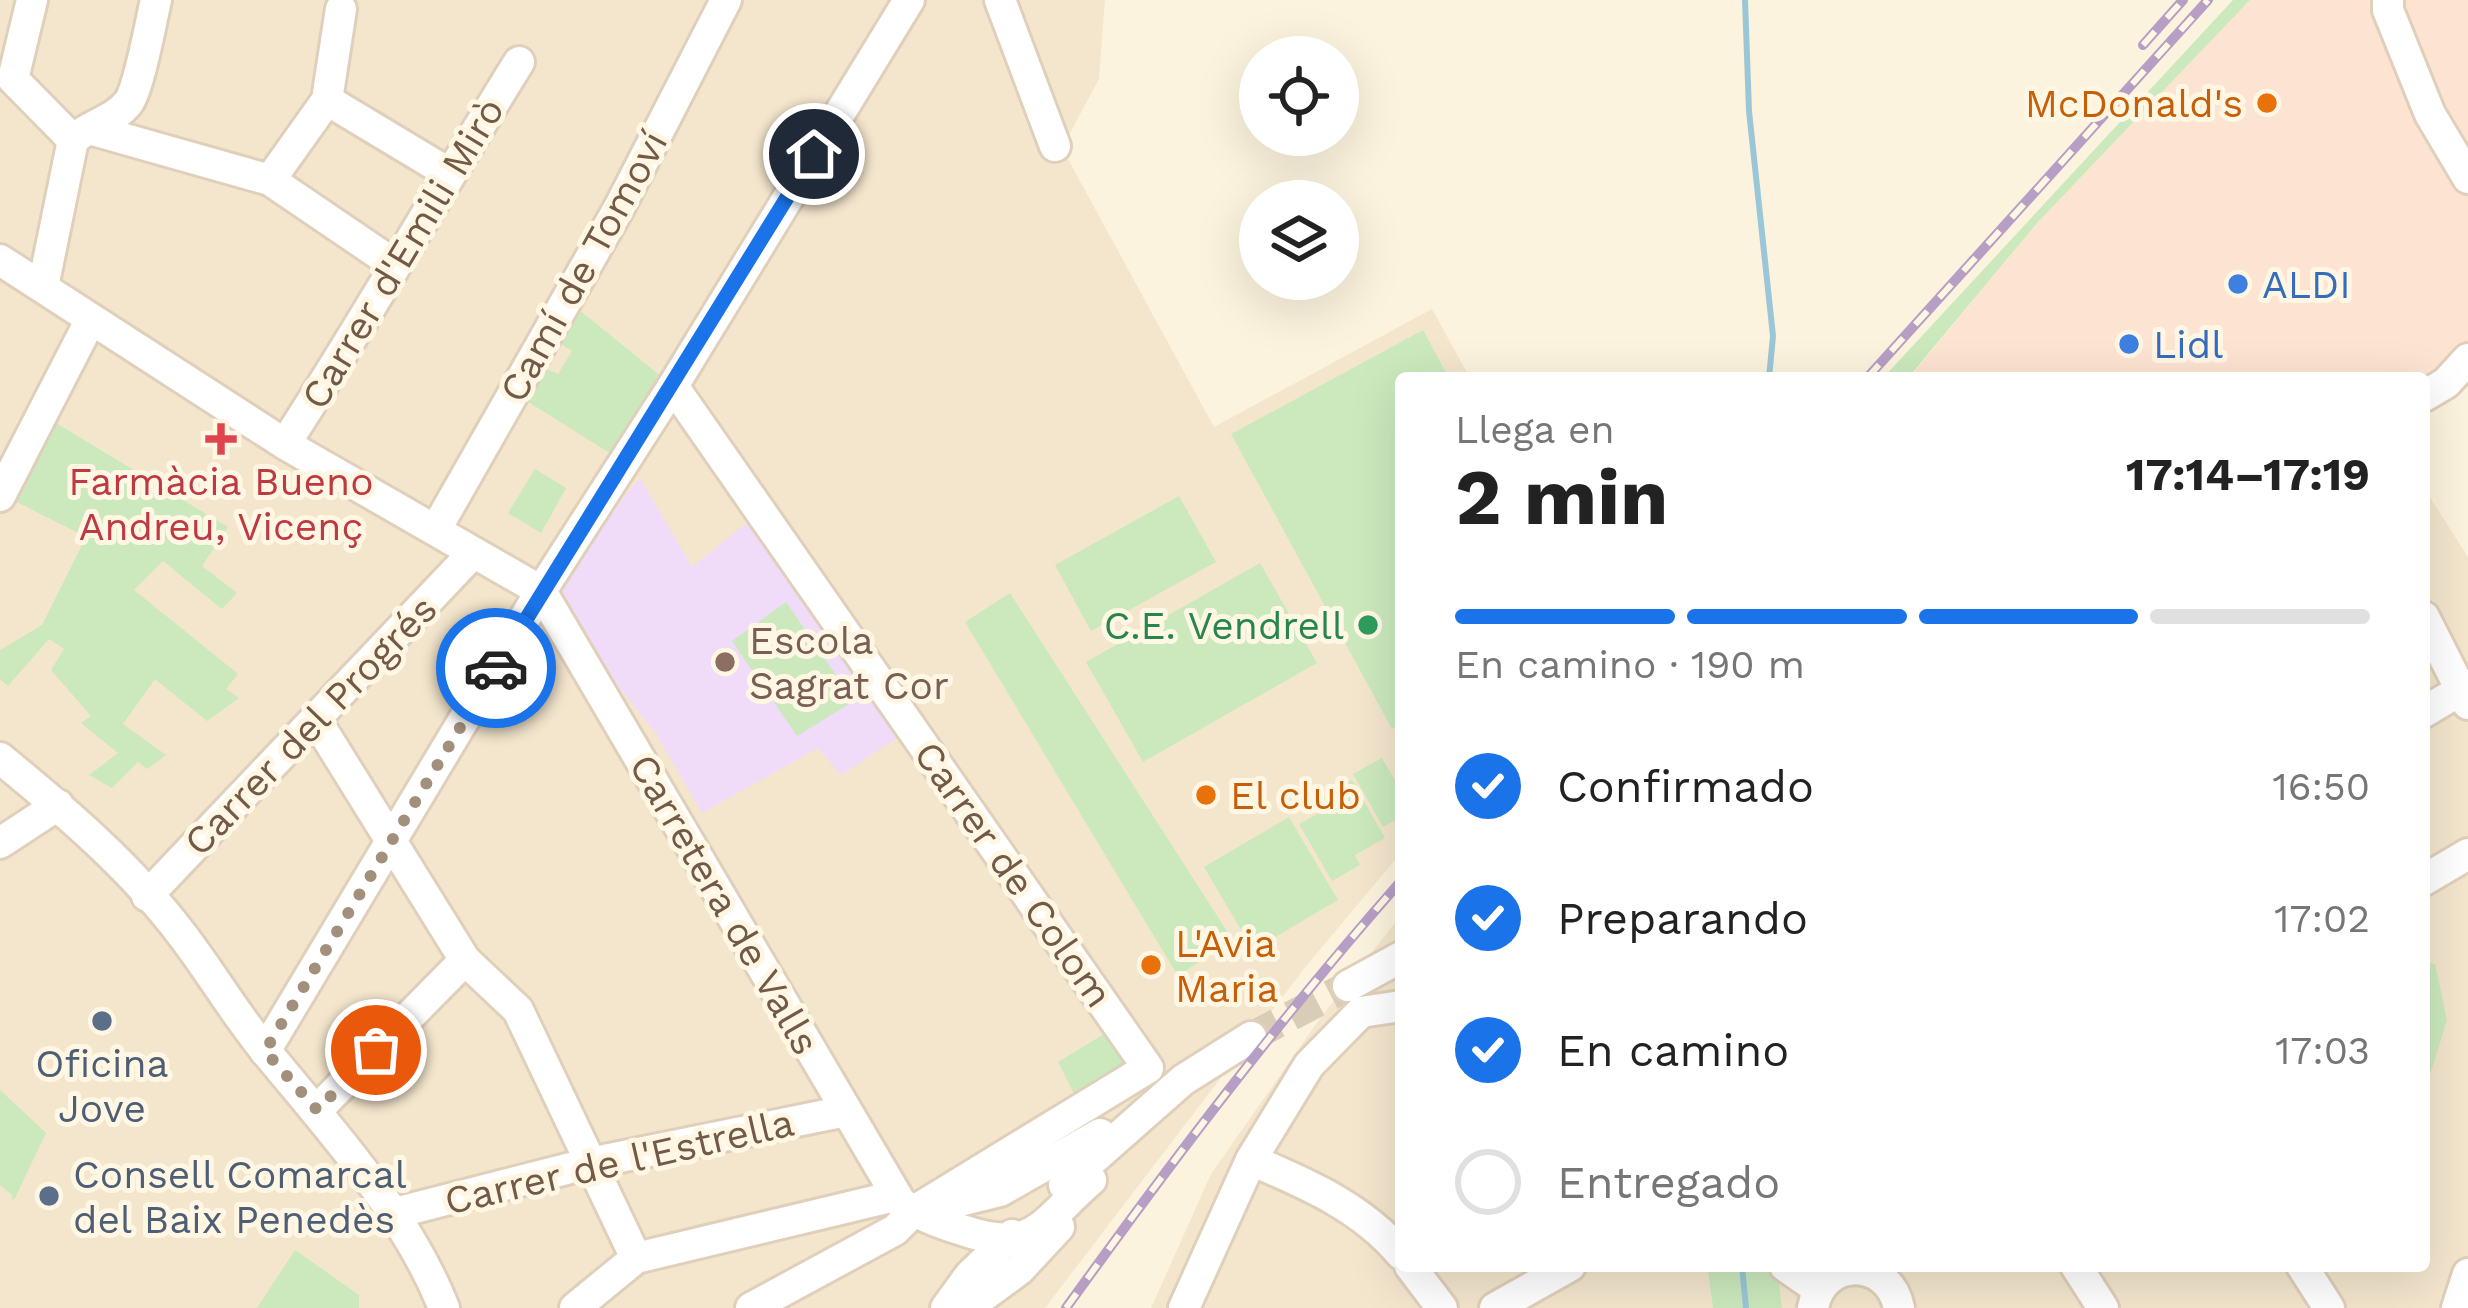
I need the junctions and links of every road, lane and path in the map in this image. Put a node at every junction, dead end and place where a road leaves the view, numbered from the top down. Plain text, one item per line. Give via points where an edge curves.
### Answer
1 (32, 0) edge
2 (156, 0) edge
3 (726, 0) edge
4 (909, 0) edge
5 (1000, 0) edge
6 (2388, 0) edge
7 (341, 9) dead end
8 (519, 62) dead end
9 (327, 100) junction
10 (83, 135) junction
11 (1055, 146) dead end
12 (450, 174) junction
13 (2468, 178) edge
14 (271, 180) junction
15 (0, 260) edge
16 (395, 265) junction
17 (43, 287) junction
18 (91, 319) junction
19 (2468, 358) edge
20 (674, 386) junction
21 (2446, 387) edge
22 (285, 444) junction
23 (0, 496) edge
24 (436, 529) junction
25 (473, 554) junction
26 (541, 592) junction
27 (2430, 629) edge
28 (2465, 697) edge
29 (2430, 710) edge
30 (316, 720) junction
31 (0, 758) edge
32 (58, 805) junction
33 (394, 842) junction
34 (0, 843) edge
35 (2468, 854) edge
36 (2430, 876) edge
37 (147, 896) junction
38 (465, 960) junction
39 (1395, 960) edge
40 (1348, 986) tunnel mouth
41 (1395, 1007) edge
42 (1252, 1037) tunnel mouth
43 (265, 1051) junction
44 (1183, 1080) junction
45 (317, 1110) junction
46 (846, 1111) junction
47 (1118, 1137) junction
48 (1251, 1160) junction
49 (590, 1163) junction
50 (1091, 1180) junction
51 (904, 1204) junction
52 (392, 1214) junction
53 (957, 1215) junction
54 (1004, 1242) junction
55 (1395, 1249) edge
56 (636, 1258) junction
57 (1415, 1272) edge
58 (1559, 1272) edge
59 (1790, 1272) edge
60 (1840, 1272) edge
61 (1869, 1272) edge
62 (2080, 1272) edge
63 (2306, 1272) edge
64 (2468, 1274) edge
65 (975, 1292) edge
66 (1190, 1298) edge
67 (1815, 1299) edge
68 (445, 1308) edge
69 (575, 1308) edge
70 (751, 1308) edge
71 (946, 1308) edge
72 (1220, 1308) edge
73 (1442, 1308) edge
74 (1495, 1308) edge
75 (1899, 1308) edge
76 (2103, 1308) edge
77 (2329, 1308) edge
78 (2458, 1308) edge

1 - 10 street via 13,79
2 - 10 street via 130,101
3 - 24 street, Camí de Tomoví via 619,208
4 - 20 street
5 - 11 street
6 - 13 street via 2430,114
7 - 9 street
8 - 12 street, Carrer d'Emili Mirò
9 - 12 street
9 - 14 street
10 - 14 street
10 - 17 street
12 - 16 street, Carrer d'Emili Mirò
14 - 16 street
15 - 17 street
16 - 22 street, Carrer d'Emili Mirò
17 - 18 street
18 - 22 street
18 - 23 street
19 - 21 street
20 - 26 street
20 - 51 street, Carrer de Colom via 1148,1068
22 - 24 street
24 - 25 street
25 - 26 street
25 - 30 street, Carrer del Progrés
26 - 33 street
26 - 46 street, Carretera de Valls
27 - 28 street
28 - 29 street
30 - 33 street
30 - 37 street, Carrer del Progrés
31 - 32 street
32 - 34 street
32 - 37 street
33 - 38 street
33 - 43 street
35 - 36 street
37 - 43 street
38 - 45 street
38 - 49 street via 518,1010
39 - 40 street
41 - 48 street via 1361,1012 1309,1065
42 - 44 street
43 - 45 street
44 - 47 street
44 - 53 street
45 - 52 street
46 - 49 street, Carrer de l'Estrella
46 - 51 street, Carretera de Valls
47 - 50 street
47 - 54 street
48 - 55 street via 1354,1211
48 - 66 street
49 - 52 street, Carrer de l'Estrella
49 - 56 street
50 - 54 street via 1056,1216
50 - 65 street via 1048,1240
51 - 53 street
51 - 56 street
51 - 70 street via 895,1230
52 - 68 street
53 - 54 street via 989,1220
53 - 65 street
54 - 65 street
56 - 69 street
57 - 73 street
58 - 74 street
59 - 67 street
60 - 67 street
61 - 75 street via 1881,1276
62 - 76 street
63 - 77 street
64 - 78 street
65 - 71 street
66 - 72 street

